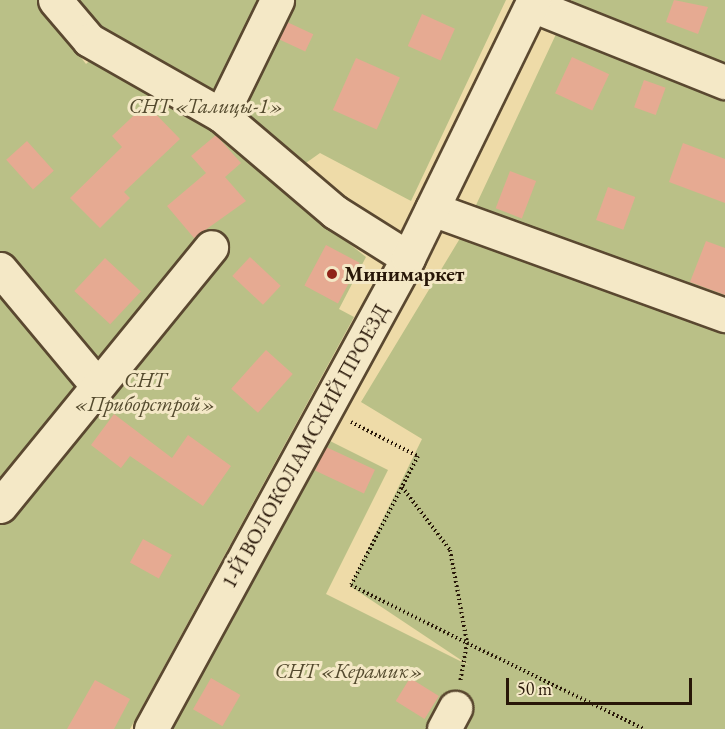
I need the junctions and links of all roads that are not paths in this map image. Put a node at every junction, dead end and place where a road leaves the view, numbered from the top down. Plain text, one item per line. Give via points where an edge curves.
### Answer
1 (55, 0) edge
2 (277, 0) edge
3 (533, 3) edge
4 (725, 82) edge
5 (221, 114) junction
6 (432, 209) junction
7 (211, 247) dead end
8 (408, 258) junction
9 (0, 269) edge
10 (725, 315) edge
11 (97, 385) junction
12 (0, 506) edge
13 (151, 729) edge

1 - 5 street via 89,40 119,62
2 - 5 street
3 - 4 street
3 - 6 street, 1-Й ВОЛОКОЛАМСКИЙ ПРОЕЗД
5 - 8 street via 335,212
6 - 8 street, 1-Й ВОЛОКОЛАМСКИЙ ПРОЕЗД
6 - 10 street
7 - 11 street
8 - 13 street, 1-Й ВОЛОКОЛАМСКИЙ ПРОЕЗД
9 - 11 street
11 - 12 street

